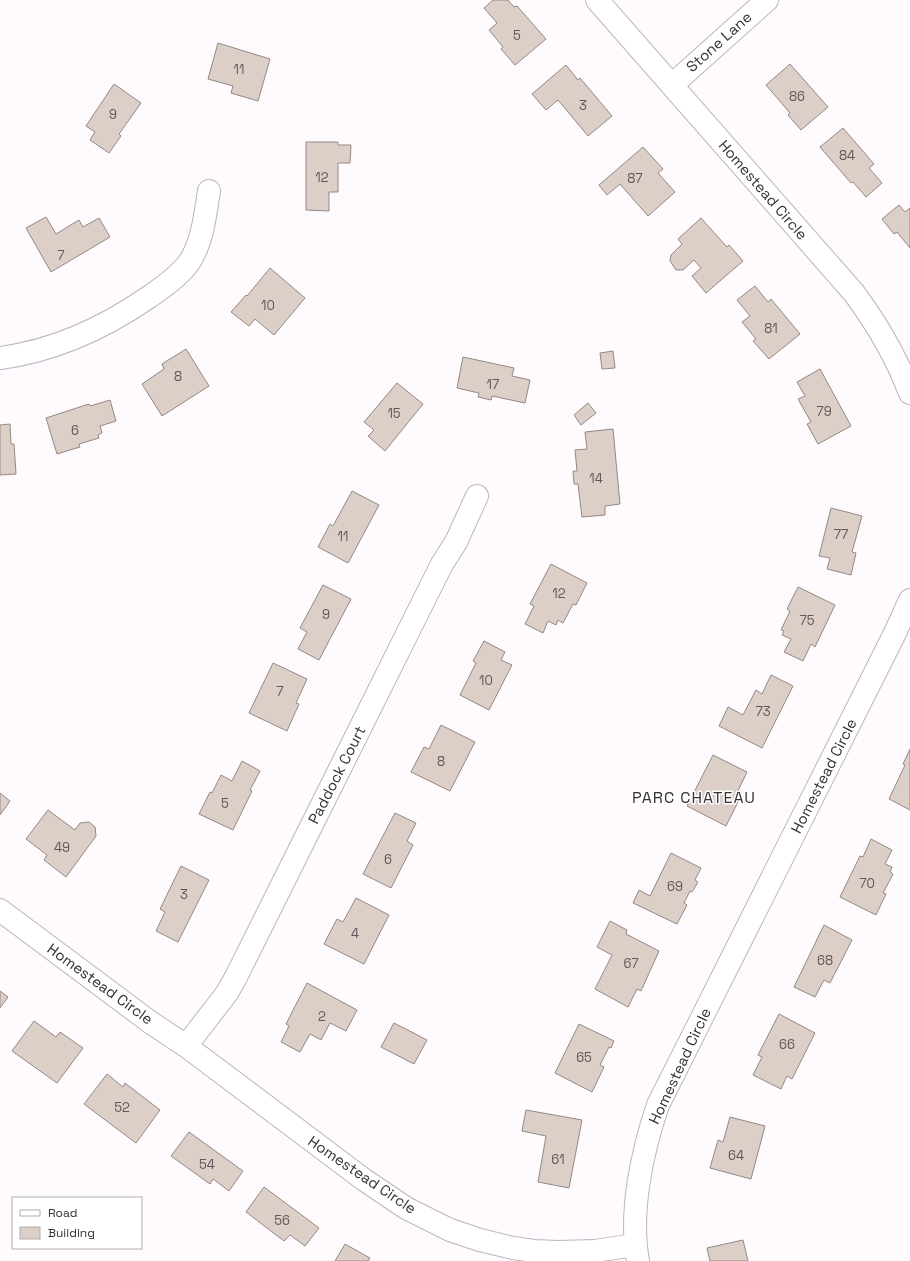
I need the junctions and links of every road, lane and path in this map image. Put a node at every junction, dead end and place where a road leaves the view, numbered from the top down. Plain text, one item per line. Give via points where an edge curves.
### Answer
1 (597, 0) edge
2 (767, 0) edge
3 (672, 85) junction
4 (209, 191) dead end
5 (0, 358) edge
6 (910, 393) edge
7 (477, 496) dead end
8 (910, 600) edge
9 (0, 910) edge
10 (186, 1046) junction
11 (637, 1253) edge

1 - 3 street, Homestead Circle
2 - 3 street, Stone Lane
3 - 6 street, Homestead Circle via 854,293 891,349
4 - 5 street via 202,233 190,261 160,290 86,334 40,350
7 - 10 street, Paddock Court via 236,977 227,993
8 - 11 street, Homestead Circle via 658,1105 643,1156 637,1197
9 - 10 street, Homestead Circle
10 - 11 street, Homestead Circle via 363,1179 406,1208 450,1230 480,1240 534,1251

